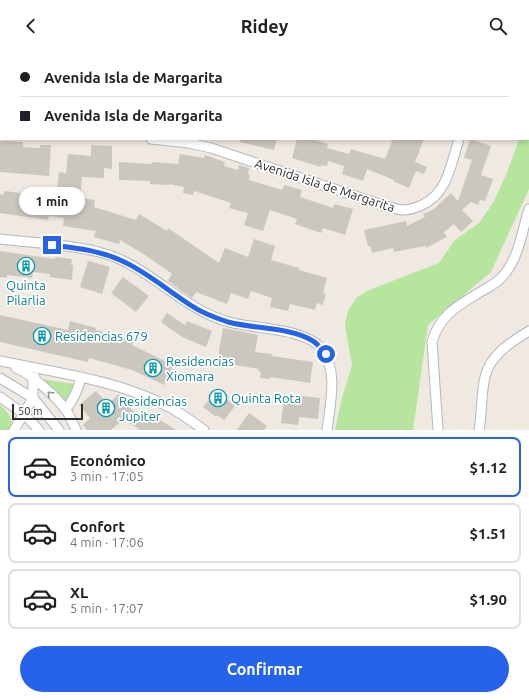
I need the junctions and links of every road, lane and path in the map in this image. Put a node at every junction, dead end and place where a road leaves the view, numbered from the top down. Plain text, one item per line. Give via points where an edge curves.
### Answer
1 (160, 140) edge
2 (459, 140) edge
3 (529, 208) edge
4 (0, 239) edge
5 (529, 332) edge
6 (2, 362) edge
7 (40, 369) junction
8 (0, 378) edge
9 (81, 378) junction
10 (33, 379) junction
11 (0, 397) edge
12 (33, 398) junction
13 (65, 410) junction
14 (24, 414) junction
15 (14, 430) edge
16 (39, 430) edge
17 (59, 430) edge
18 (76, 430) edge
19 (204, 430) edge
20 (327, 430) edge
21 (438, 430) edge
22 (479, 430) edge

1 - 2 street, Avenida Isla de Margarita via 211,148 402,210 417,208 431,201 441,191
3 - 21 street via 514,259 502,277 452,311 439,323 435,332 432,342
4 - 20 street via 100,252 144,273 193,307 214,317 287,332 313,341 326,354 331,373 332,388
5 - 22 street via 502,350 488,369 484,378
6 - 7 street
6 - 10 street via 25,372
7 - 9 street
7 - 10 street
8 - 12 street
9 - 13 street via 72,402
9 - 19 street via 117,386 152,398
10 - 12 street
13 -> 10 street
11 - 14 street
12 - 14 street
12 - 17 street
13 - 18 street
14 - 15 street
14 - 16 street

